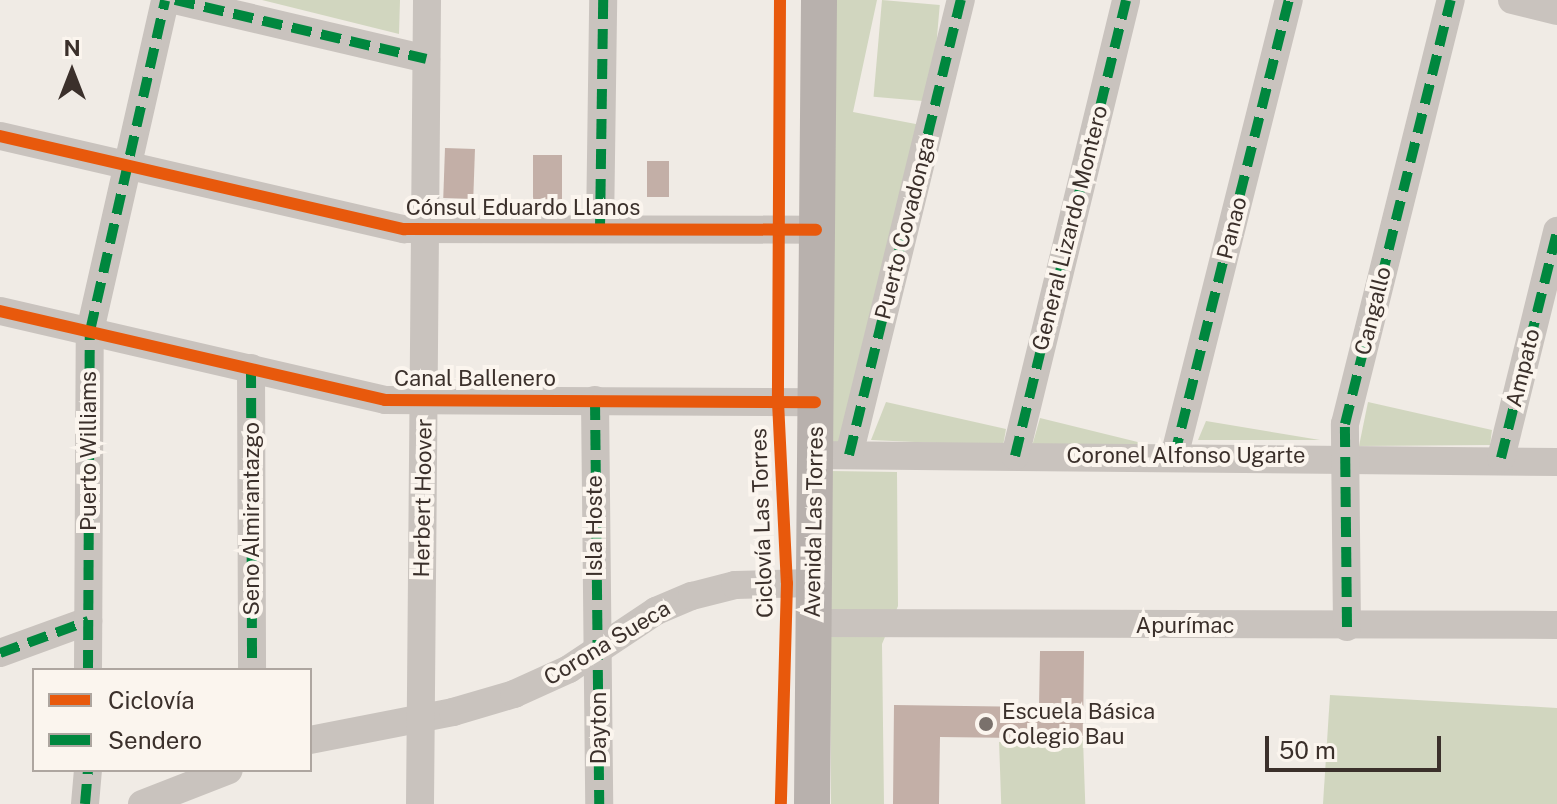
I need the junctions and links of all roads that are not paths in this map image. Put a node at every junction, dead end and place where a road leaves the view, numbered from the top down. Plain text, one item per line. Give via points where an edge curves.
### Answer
1 (165, 0) edge
2 (175, 0) edge
3 (427, 0) edge
4 (603, 0) edge
5 (819, 0) edge
6 (961, 0) edge
7 (1126, 0) edge
8 (1289, 0) edge
9 (1451, 0) edge
10 (1512, 0) edge
11 (1557, 11) edge
12 (426, 59) junction
13 (0, 136) edge
14 (127, 167) junction
15 (425, 229) junction
16 (600, 229) junction
17 (816, 230) junction
18 (1557, 231) edge
19 (0, 311) edge
20 (90, 331) junction
21 (251, 368) junction
22 (424, 398) junction
23 (595, 400) junction
24 (815, 402) junction
25 (832, 455) junction
26 (1015, 456) junction
27 (1174, 457) junction
28 (1346, 457) junction
29 (1501, 458) junction
30 (1557, 462) edge
31 (814, 583) junction
32 (88, 621) junction
33 (814, 623) junction
34 (1557, 625) edge
35 (1347, 627) junction
36 (597, 651) junction
37 (0, 653) edge
38 (88, 668) edge
39 (252, 668) edge
40 (421, 719) junction
41 (312, 740) edge
42 (88, 772) edge
43 (224, 772) edge
44 (85, 804) edge
45 (142, 804) edge
46 (420, 804) edge
47 (599, 804) edge
48 (812, 804) edge

1 - 14 street, Puerto Williams
2 - 12 street
3 - 12 street, Herbert Hoover
4 - 16 street
5 - 17 main road, Avenida Las Torres
6 - 25 street, Puerto Covadonga
7 - 26 street, General Lizardo Montero
8 - 27 street, Panao
9 - 28 street, Cangallo via 1345,424
10 - 11 street
12 - 15 street, Herbert Hoover
13 - 14 street, Cónsul Eduardo Llanos
14 - 15 street, Cónsul Eduardo Llanos via 393,227
14 - 20 street, Puerto Williams
15 - 16 street, Cónsul Eduardo Llanos
15 - 22 street, Herbert Hoover
16 - 17 street, Cónsul Eduardo Llanos
17 - 24 main road, Avenida Las Torres
18 - 29 street, Ampato
19 - 20 street, Canal Ballenero
20 - 21 street, Canal Ballenero
20 - 32 street, Puerto Williams
21 - 22 street, Canal Ballenero via 385,400
21 - 39 street, Seno Almirantazgo
22 - 23 street, Canal Ballenero
22 - 40 street, Herbert Hoover
23 - 24 street, Canal Ballenero
23 - 36 street, Isla Hoste
24 - 25 main road, Avenida Las Torres
25 - 26 street, Coronel Alfonso Ugarte
25 - 31 main road, Avenida Las Torres
26 - 27 street, Coronel Alfonso Ugarte
27 - 28 street, Coronel Alfonso Ugarte
28 - 29 street, Coronel Alfonso Ugarte
28 - 35 street, Cangallo
29 - 30 street, Coronel Alfonso Ugarte
31 - 33 main road, Avenida Las Torres
31 - 36 street, Corona Sueca via 735,585 692,596 656,611
32 - 37 street
32 - 38 street, Puerto Williams
33 - 35 street, Apurímac
33 - 48 main road, Avenida Las Torres
34 - 35 street, Apurímac
36 - 40 street, Corona Sueca via 514,694
36 - 47 street, Dayton
40 - 41 street, Corona Sueca
40 - 46 street, Herbert Hoover
42 - 44 street
43 - 45 street

